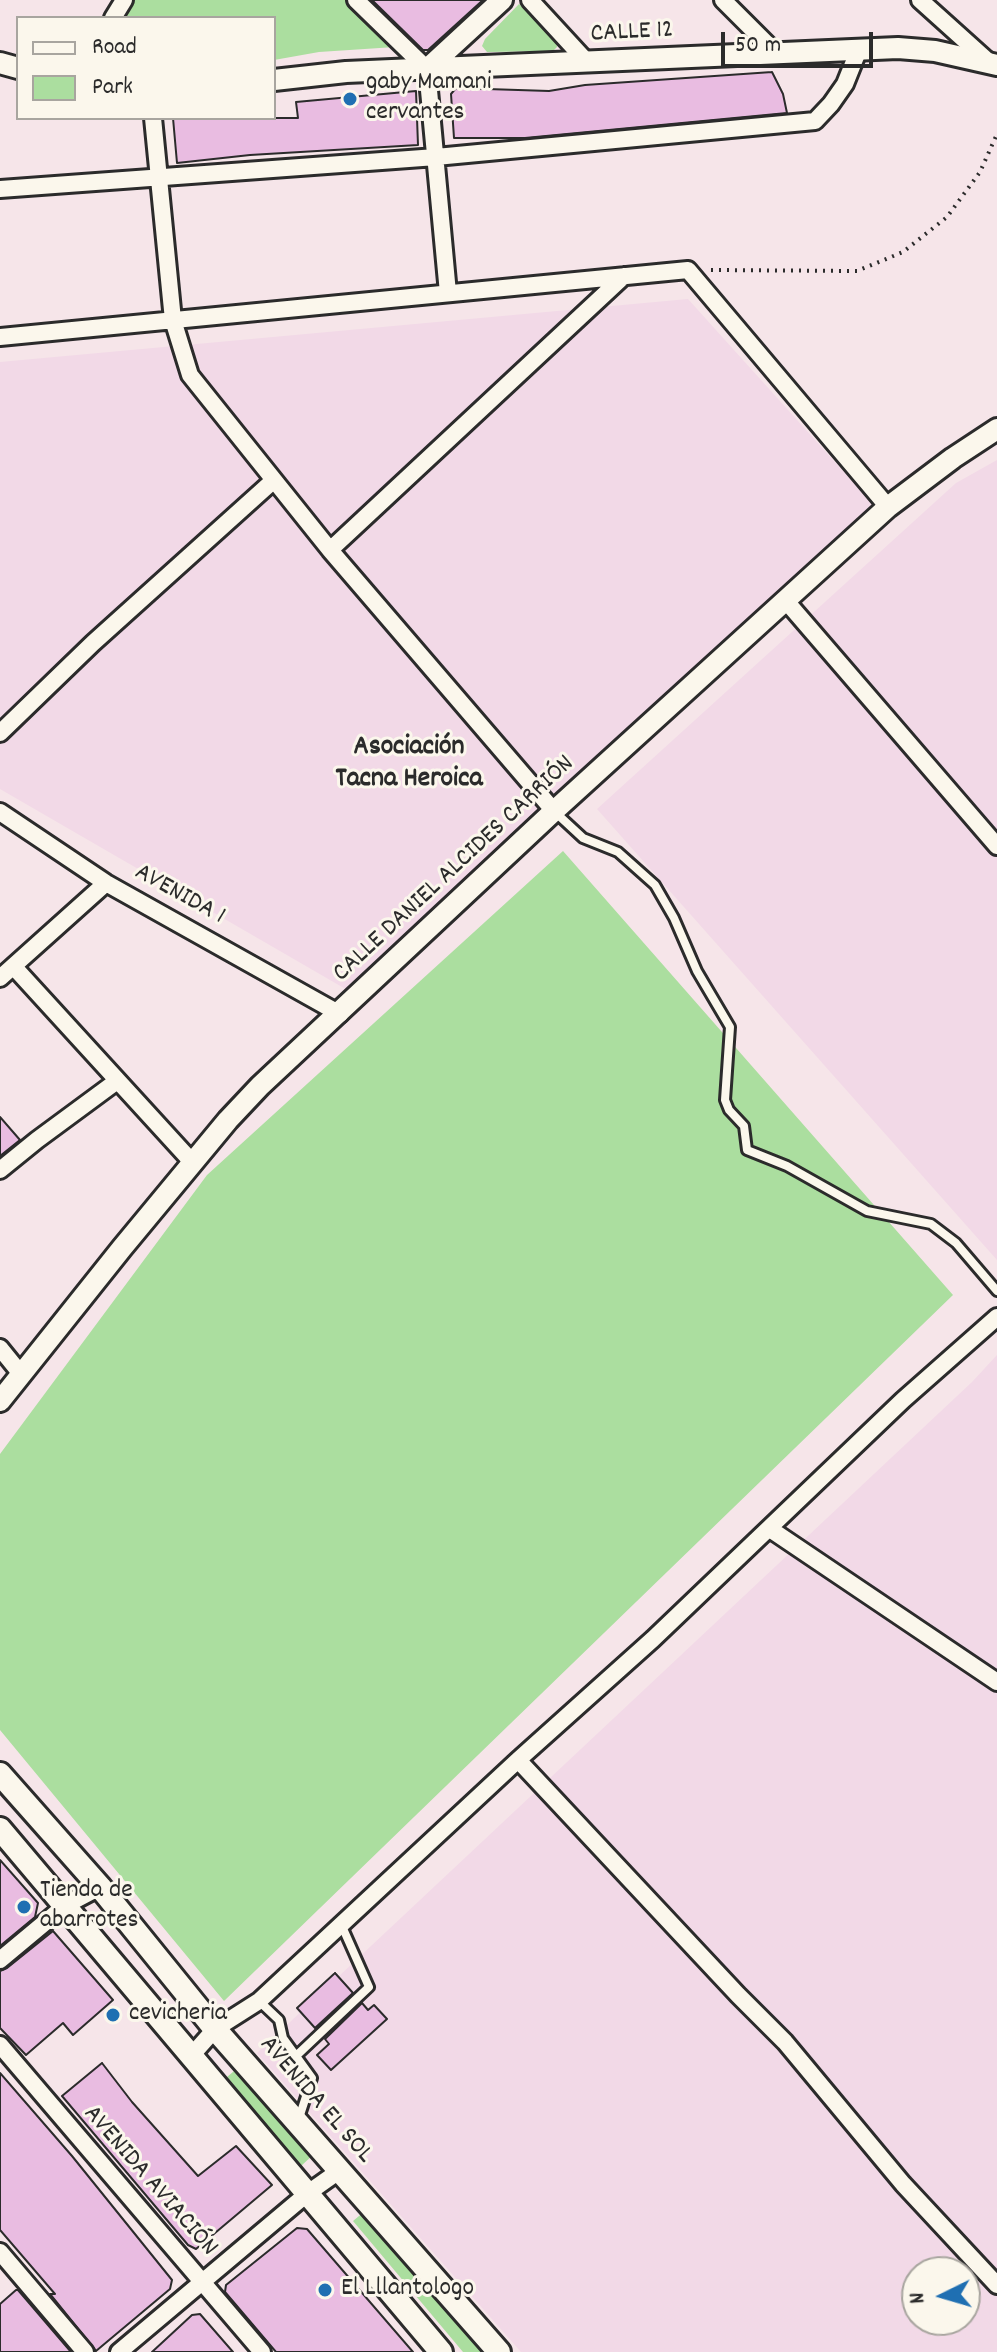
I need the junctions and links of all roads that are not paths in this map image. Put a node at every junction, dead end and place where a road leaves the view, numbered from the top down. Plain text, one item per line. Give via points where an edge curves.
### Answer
1 (356, 0) edge
2 (502, 0) edge
3 (530, 0) edge
4 (723, 0) edge
5 (920, 0) edge
6 (859, 49) junction
7 (774, 51) junction
8 (587, 62) junction
9 (994, 65) edge
10 (427, 69) junction
11 (276, 80) edge
12 (153, 120) edge
13 (436, 157) junction
14 (159, 178) junction
15 (0, 189) edge
16 (624, 276) junction
17 (448, 293) junction
18 (173, 320) junction
19 (0, 337) edge
20 (997, 429) edge
21 (274, 480) junction
22 (888, 507) junction
23 (330, 550) junction
24 (786, 601) junction
25 (0, 733) edge
26 (554, 811) junction
27 (0, 812) edge
28 (997, 846) edge
29 (106, 883) junction
30 (14, 967) junction
31 (0, 978) edge
32 (340, 1014) junction
33 (117, 1081) junction
34 (193, 1163) junction
35 (0, 1170) edge
36 (997, 1291) edge
37 (997, 1317) edge
38 (0, 1348) edge
39 (21, 1374) junction
40 (0, 1401) edge
41 (770, 1529) junction
42 (997, 1682) edge
43 (518, 1760) junction
44 (0, 1774) edge
45 (0, 1829) edge
46 (100, 1887) junction
47 (66, 1905) junction
48 (341, 1924) junction
49 (0, 1960) edge
50 (259, 2001) junction
51 (215, 2029) junction
52 (0, 2045) edge
53 (192, 2055) junction
54 (296, 2056) junction
55 (298, 2123) junction
56 (339, 2171) junction
57 (308, 2193) junction
58 (0, 2252) edge
59 (15, 2269) junction
60 (0, 2281) edge
61 (203, 2283) junction
62 (997, 2285) edge
63 (85, 2352) edge
64 (119, 2352) edge
65 (262, 2352) edge
66 (441, 2352) edge
67 (499, 2352) edge

1 - 10 street
2 - 10 street
3 - 8 street
4 - 7 street
5 - 9 street
6 - 7 street, CALLE 12
6 - 9 street, CALLE 12 via 935,51
6 - 13 street via 845,84 815,121
7 - 8 street, CALLE 12
8 - 10 street, CALLE 12
10 - 11 street, CALLE 12
10 - 13 street
12 - 14 street
13 - 14 street
13 - 17 street
14 - 15 street
14 - 18 street
16 - 17 street
16 - 22 street via 688,270
16 - 23 street
17 - 18 street
18 - 19 street
18 - 21 street via 190,375
20 - 22 street, CALLE DANIEL ALCIDES CARRIÓN
21 - 23 street
21 - 25 street
22 - 24 street, CALLE DANIEL ALCIDES CARRIÓN
23 - 26 street
24 - 26 street, CALLE DANIEL ALCIDES CARRIÓN
24 - 28 street
26 - 32 street, CALLE DANIEL ALCIDES CARRIÓN
26 - 36 lane via 583,838 618,852 655,885 674,918 730,1027 725,1100 744,1126 747,1150 867,1211 931,1224 956,1243
27 - 29 street, AVENIDA 1
29 - 30 street
29 - 32 street, AVENIDA 1
30 - 31 street
30 - 33 street
32 - 34 street, CALLE DANIEL ALCIDES CARRIÓN via 260,1086
33 - 34 street
33 - 35 street
34 - 39 street, CALLE DANIEL ALCIDES CARRIÓN
37 - 41 street
38 - 39 street
39 - 40 street, CALLE DANIEL ALCIDES CARRIÓN
41 - 42 street
41 - 43 street
43 - 48 street
43 - 62 street via 785,2042 894,2174
44 - 46 main road, AVENIDA EL SOL
45 - 47 main road
46 - 47 street
46 - 51 main road, AVENIDA EL SOL
47 - 49 street
47 - 53 main road
48 - 50 street
48 - 54 lane via 369,1987
50 - 51 street
50 - 54 lane via 279,2020 283,2038
51 - 53 street
51 - 55 main road, AVENIDA EL SOL
52 - 61 street, AVENIDA AVIACIÓN
53 - 57 main road
54 - 55 lane via 312,2078
55 - 56 main road, AVENIDA EL SOL
56 - 57 street
56 - 67 main road, AVENIDA EL SOL
57 - 61 street
57 - 66 main road
58 - 59 street
59 - 60 street
59 - 63 street
61 - 64 street
61 - 65 street, AVENIDA AVIACIÓN

